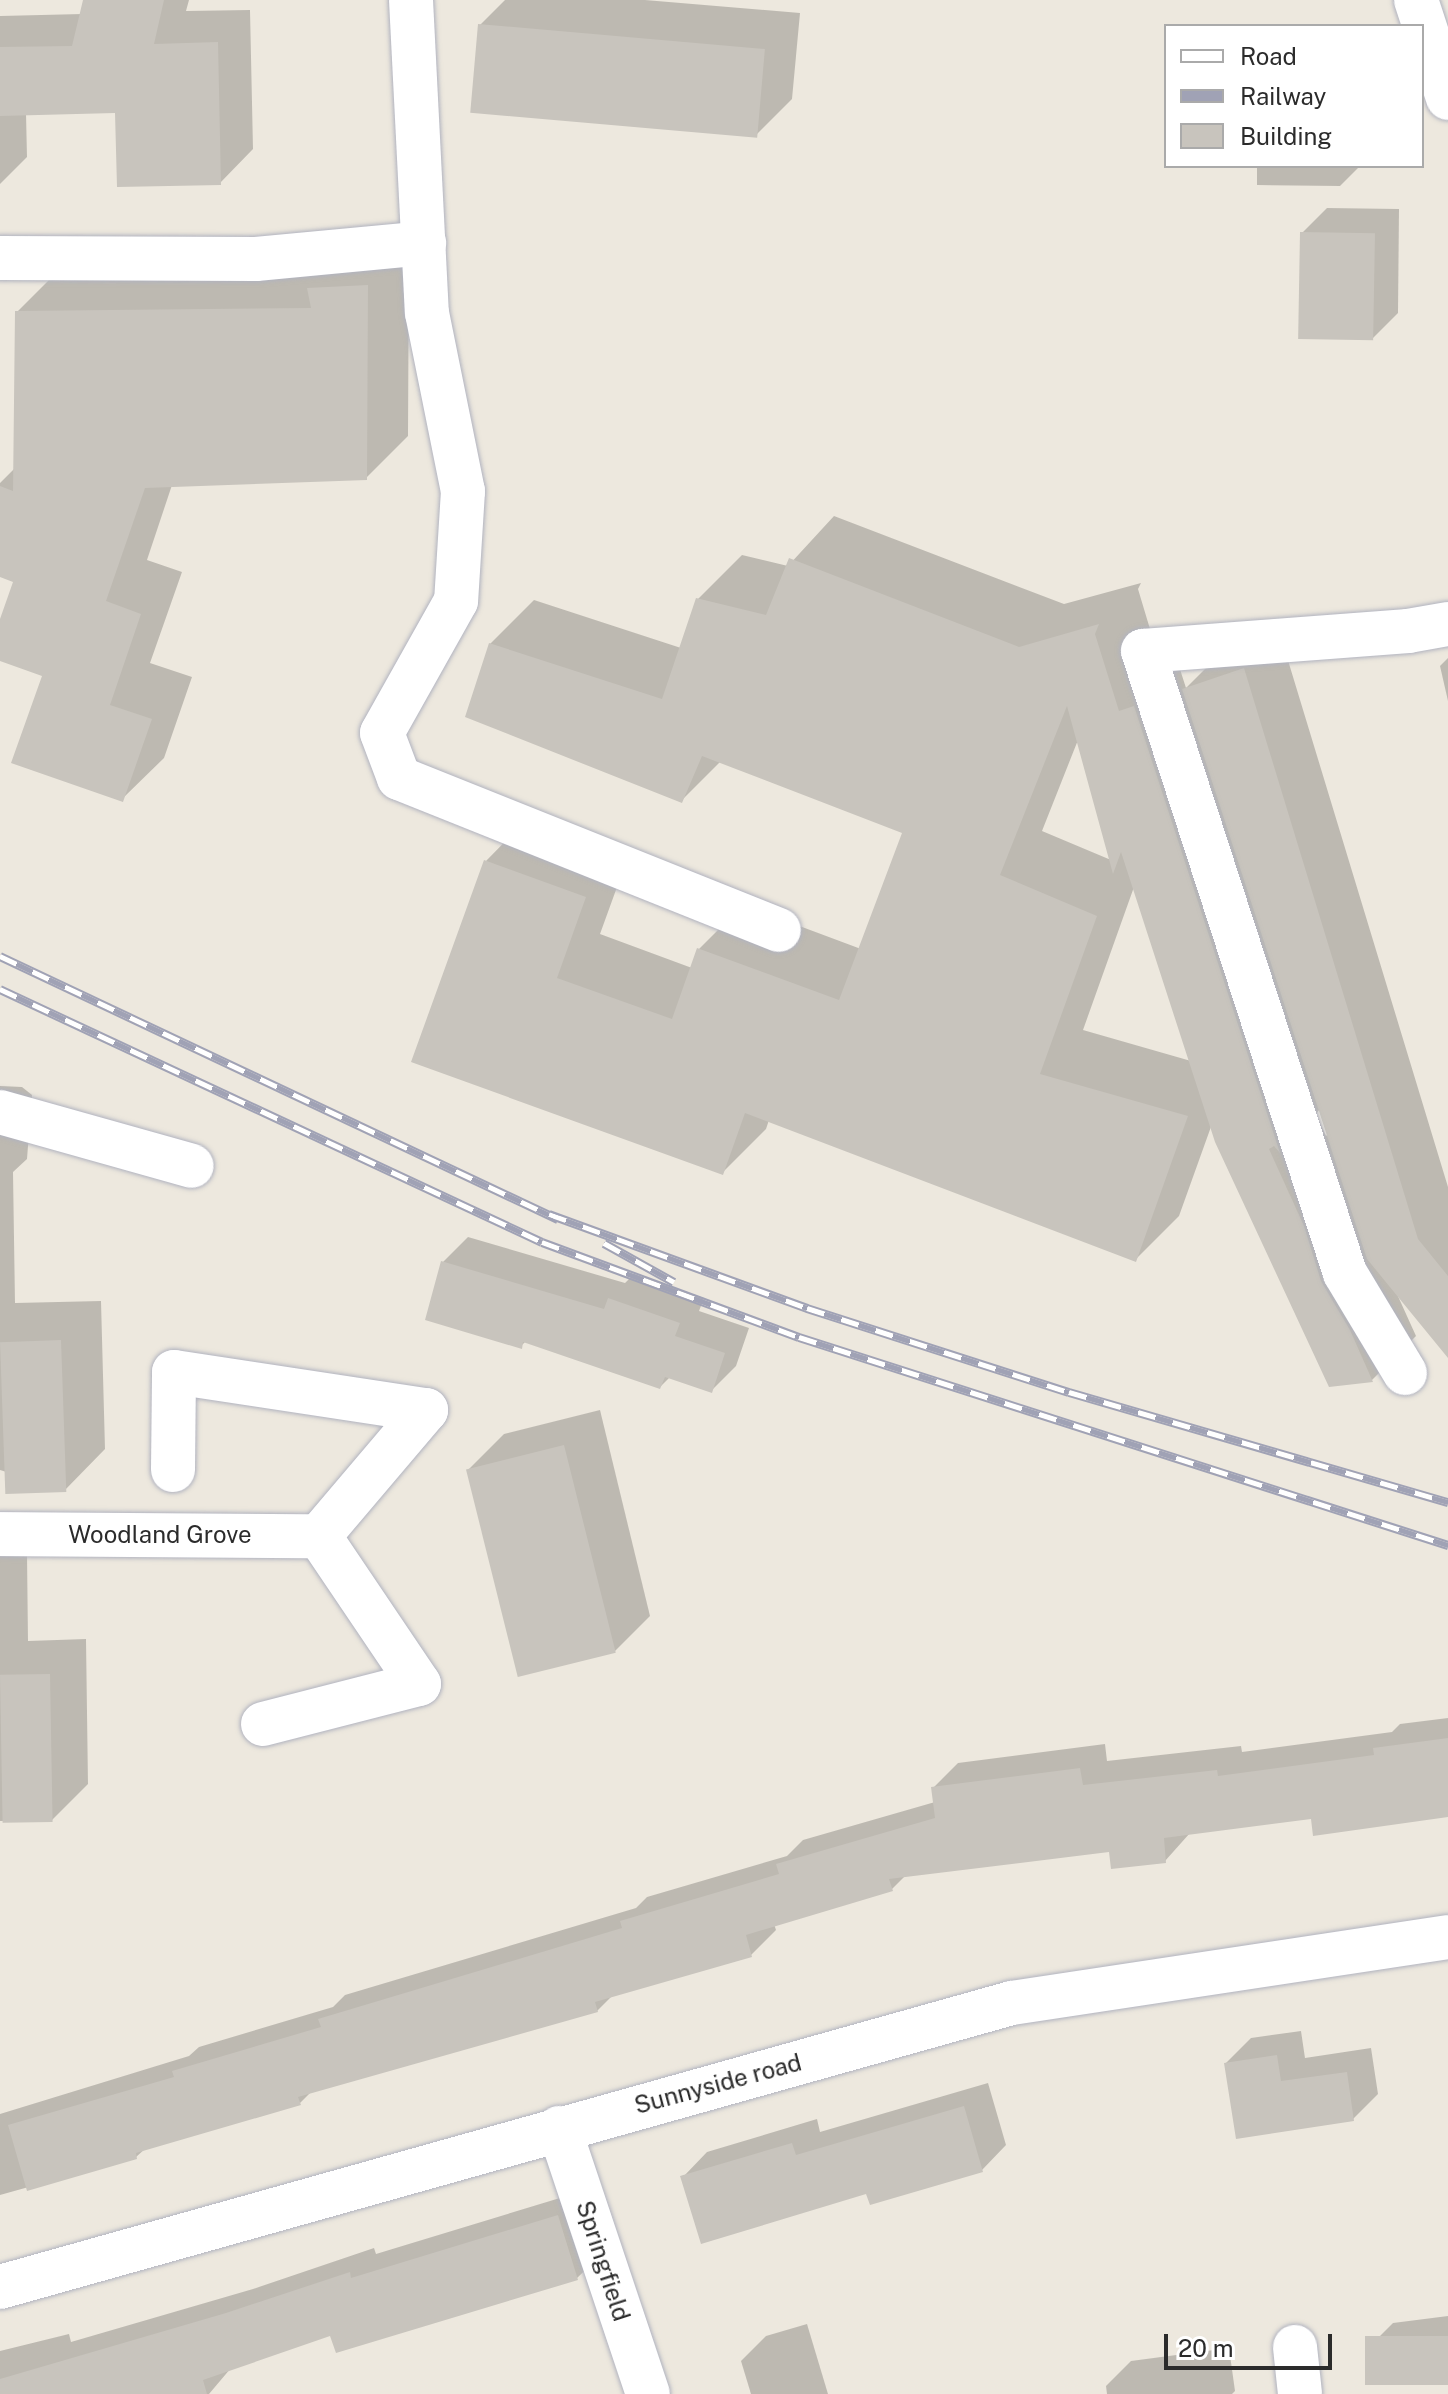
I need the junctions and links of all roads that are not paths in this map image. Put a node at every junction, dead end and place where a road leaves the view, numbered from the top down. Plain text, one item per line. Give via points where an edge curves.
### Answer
1 (411, 0) edge
2 (1416, 0) edge
3 (1424, 24) edge
4 (1424, 24) edge
5 (1448, 98) edge
6 (424, 243) junction
7 (0, 258) edge
8 (1448, 624) edge
9 (779, 930) dead end
10 (0, 1112) edge
11 (192, 1166) dead end
12 (1405, 1373) dead end
13 (173, 1470) dead end
14 (0, 1534) edge
15 (319, 1536) junction
16 (263, 1724) dead end
17 (1448, 1937) edge
18 (559, 2128) junction
19 (0, 2287) edge
20 (1295, 2347) dead end
21 (648, 2394) edge
22 (1300, 2394) edge

1 - 6 street
2 - 4 street
3 - 5 street
6 - 7 street via 256,259
6 - 9 street via 427,313 463,491 456,601 382,733 399,778
8 - 12 street via 1143,651 1345,1273
10 - 11 street
13 - 15 street via 174,1372 426,1410
14 - 15 street, Woodland Grove
15 - 16 street via 419,1684
17 - 18 street, Sunnyside road via 1012,2003
18 - 19 street, Sunnyside road
18 - 21 street, Springfield
20 - 22 street

